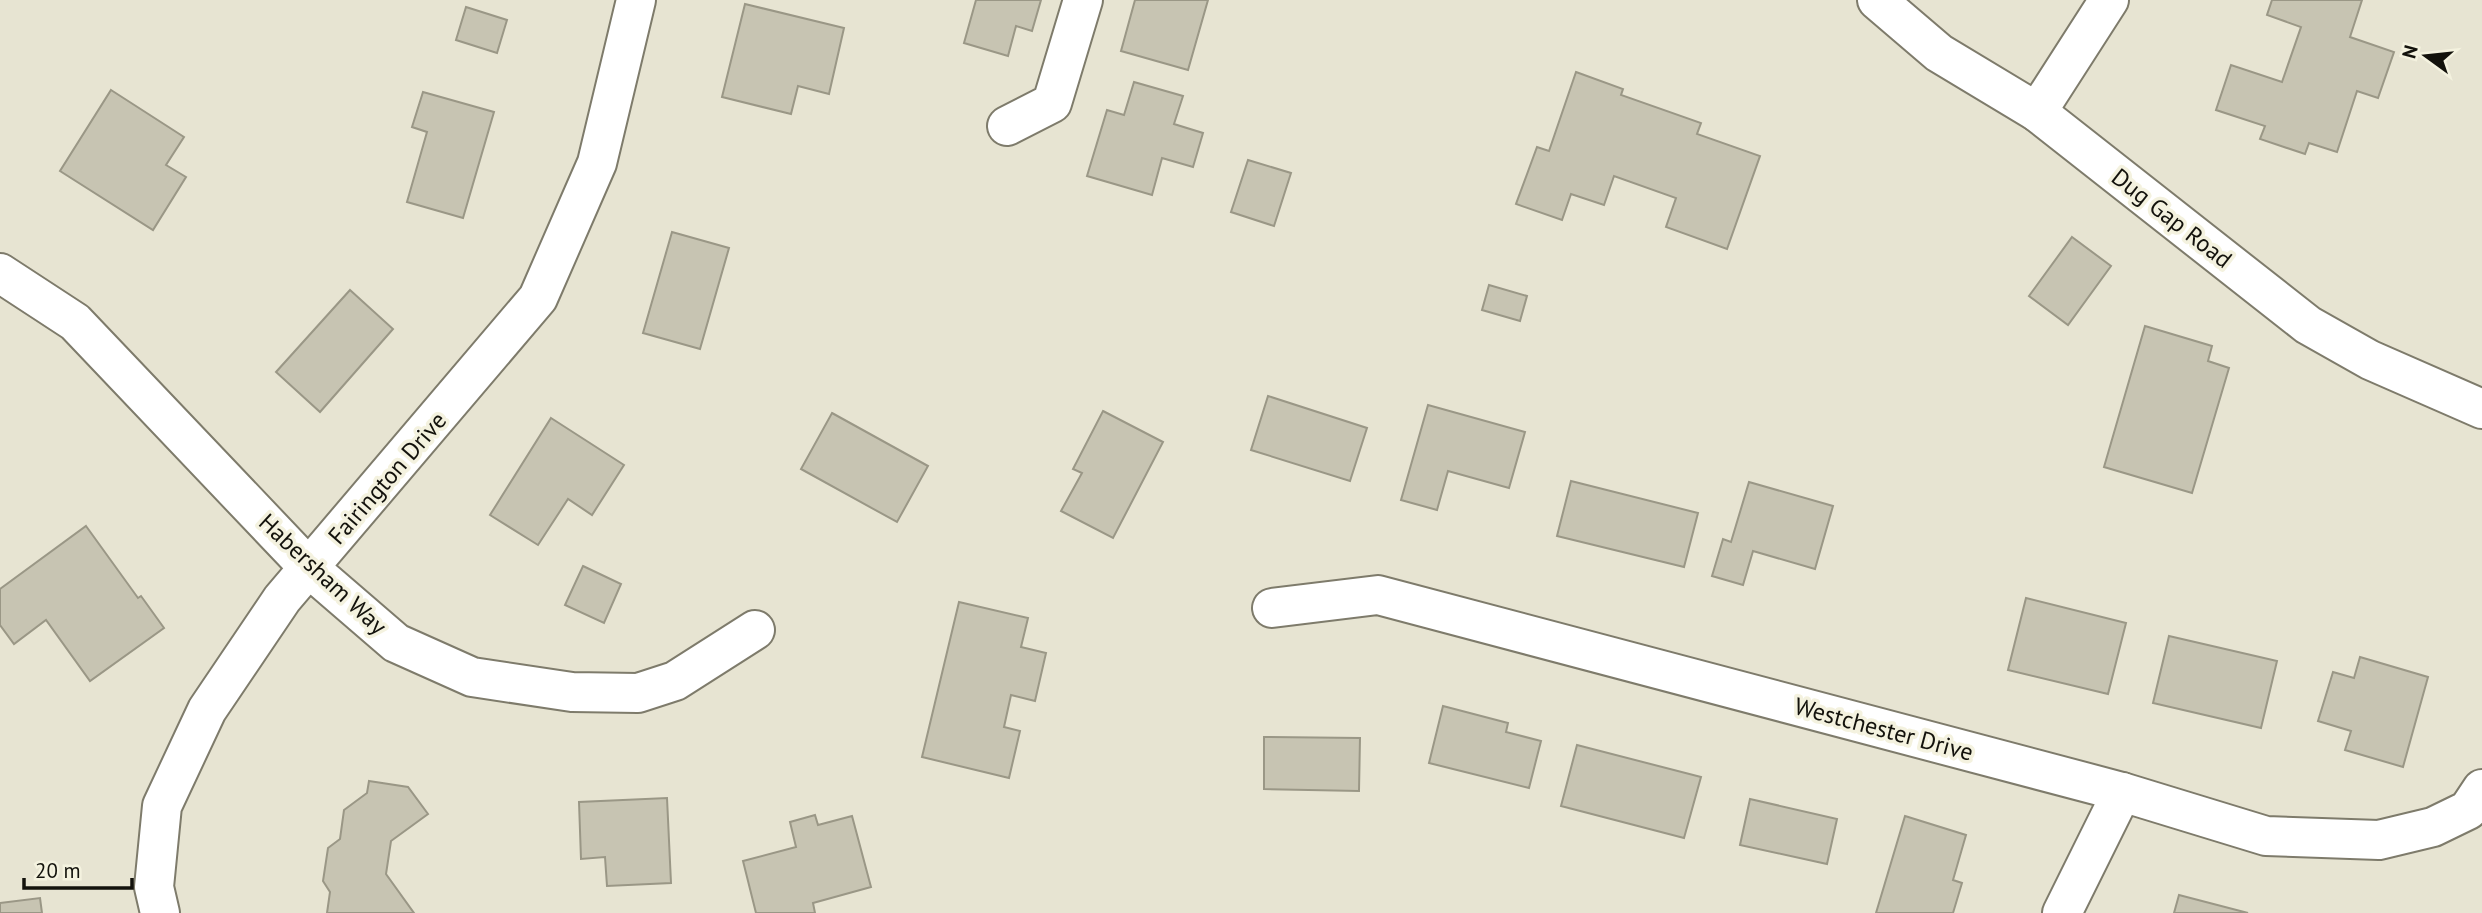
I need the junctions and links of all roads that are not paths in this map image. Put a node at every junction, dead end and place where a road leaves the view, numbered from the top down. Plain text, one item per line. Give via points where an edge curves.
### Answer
1 (636, 0) edge
2 (1083, 0) edge
3 (1877, 0) edge
4 (2109, 0) edge
5 (2037, 112) junction
6 (1007, 126) dead end
7 (0, 273) edge
8 (2482, 409) edge
9 (309, 568) junction
10 (1272, 608) dead end
11 (755, 631) dead end
12 (2482, 789) edge
13 (2122, 792) junction
14 (160, 913) edge
15 (2062, 913) edge

1 - 9 street, Fairington Drive via 597,163 538,298
2 - 6 street via 1052,103
3 - 5 street, Dug Gap Road via 1939,53
4 - 5 street
5 - 8 street, Dug Gap Road via 2308,325 2370,360
7 - 9 street, Habersham Way via 75,322
9 - 11 street, Habersham Way via 396,643 472,677 572,692 638,693 675,681
9 - 14 street, Fairington Drive via 282,599 207,710 162,806 154,887
10 - 13 street, Westchester Drive via 1378,595
12 - 13 street, Westchester Drive via 2468,810 2379,840 2266,836
13 - 15 street

